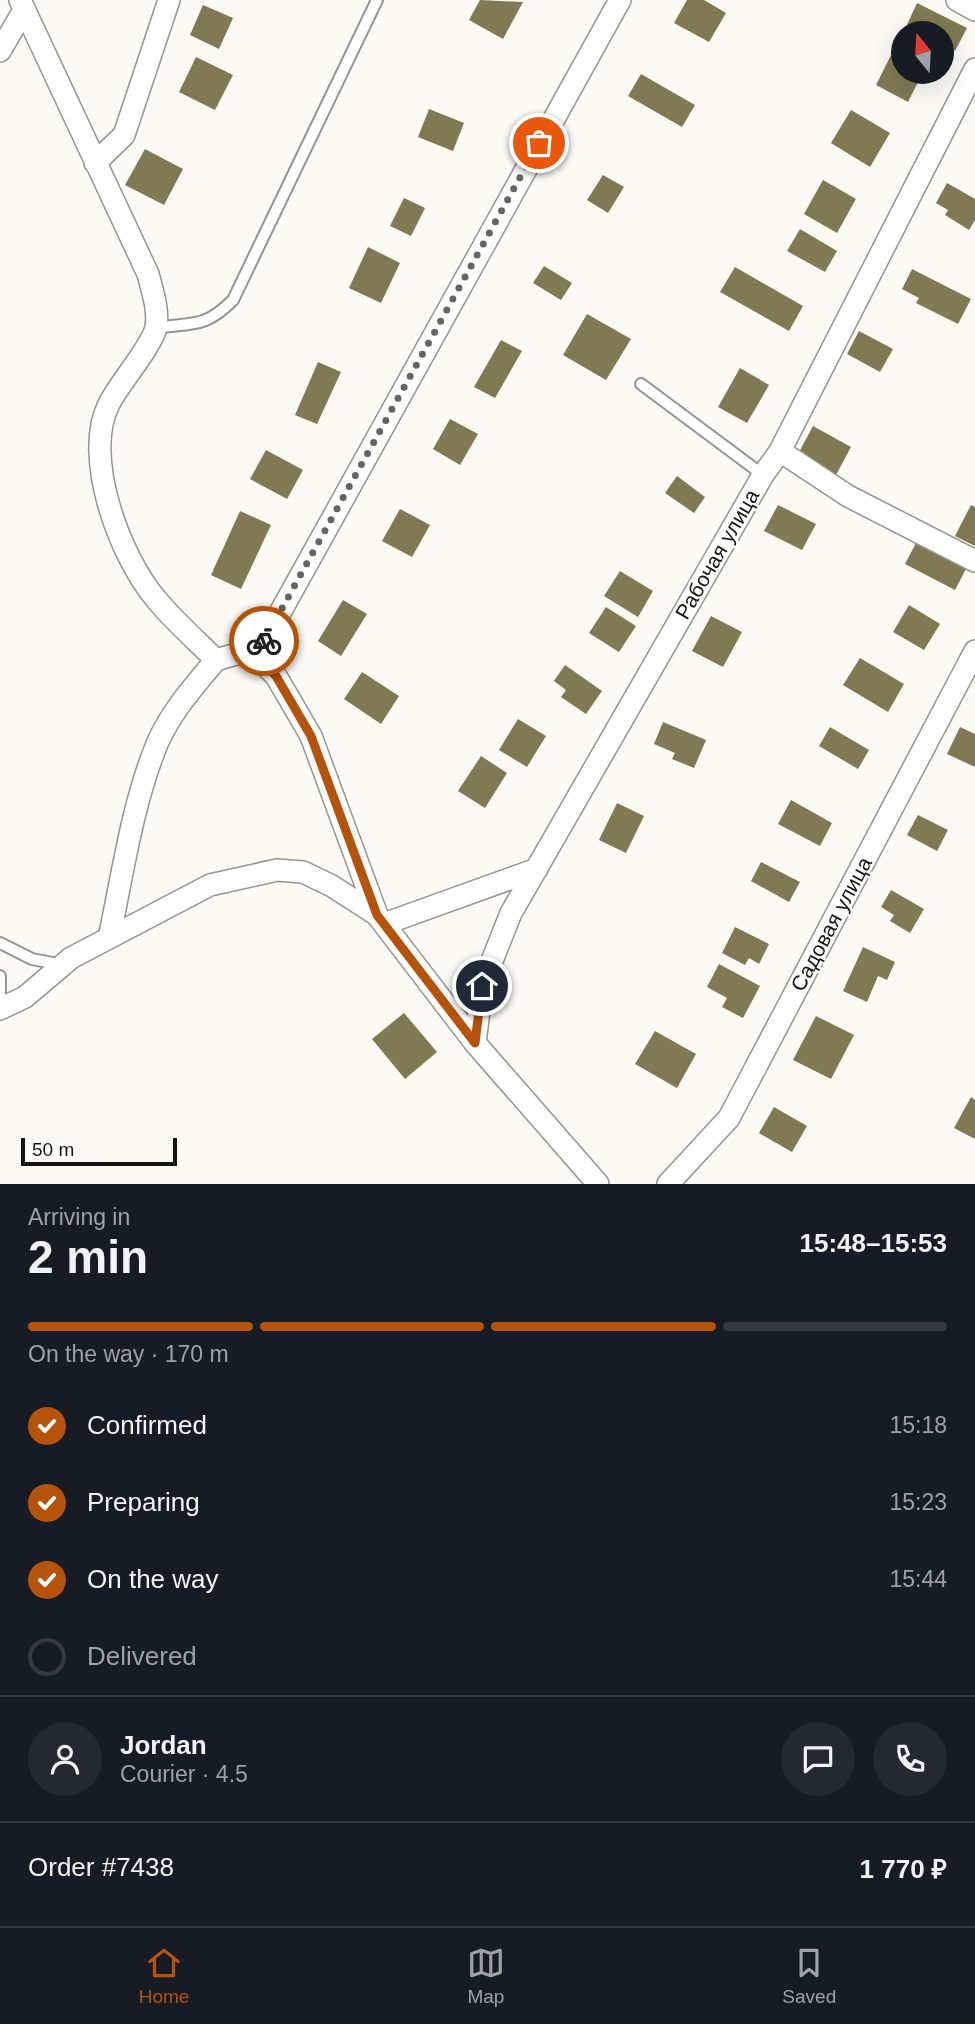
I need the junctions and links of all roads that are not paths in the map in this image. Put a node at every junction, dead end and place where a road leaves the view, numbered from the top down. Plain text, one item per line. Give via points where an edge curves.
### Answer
1 (169, 0) edge
2 (377, 0) edge
3 (620, 0) edge
4 (957, 0) edge
5 (22, 5) edge
6 (975, 10) edge
7 (0, 51) edge
8 (975, 69) edge
9 (95, 163) junction
10 (156, 328) junction
11 (641, 384) dead end
12 (780, 451) junction
13 (762, 475) junction
14 (975, 561) edge
15 (975, 651) edge
16 (256, 656) junction
17 (216, 660) junction
18 (537, 869) junction
19 (380, 919) junction
20 (109, 938) junction
21 (0, 943) edge
22 (63, 965) junction
23 (0, 976) edge
24 (0, 1001) edge
25 (0, 1009) edge
26 (475, 1043) junction
27 (598, 1184) edge
28 (668, 1184) edge

1 - 9 street via 124,135
2 - 10 lane via 233,300 214,319 203,323
3 - 16 street
4 - 6 street
5 - 7 street
5 - 9 street
8 - 12 street, Рабочая улица
9 - 10 street via 148,274
10 - 17 street via 108,406 99,435 105,488 122,545 154,598
11 - 13 lane
12 - 13 street, Рабочая улица
12 - 14 street via 848,496
13 - 18 street, Рабочая улица
15 - 28 street, Садовая улица via 729,1118
16 - 17 street via 236,654
16 - 19 street via 276,676 311,736
17 - 20 street via 184,698 158,742 140,794
18 - 19 street
18 - 26 street, Рабочая улица via 512,913 482,986
19 - 20 street via 303,872 277,870 210,885
19 - 26 street
20 - 22 street
21 - 22 lane via 32,959
22 - 25 street via 25,997
23 - 24 lane
26 - 27 street

